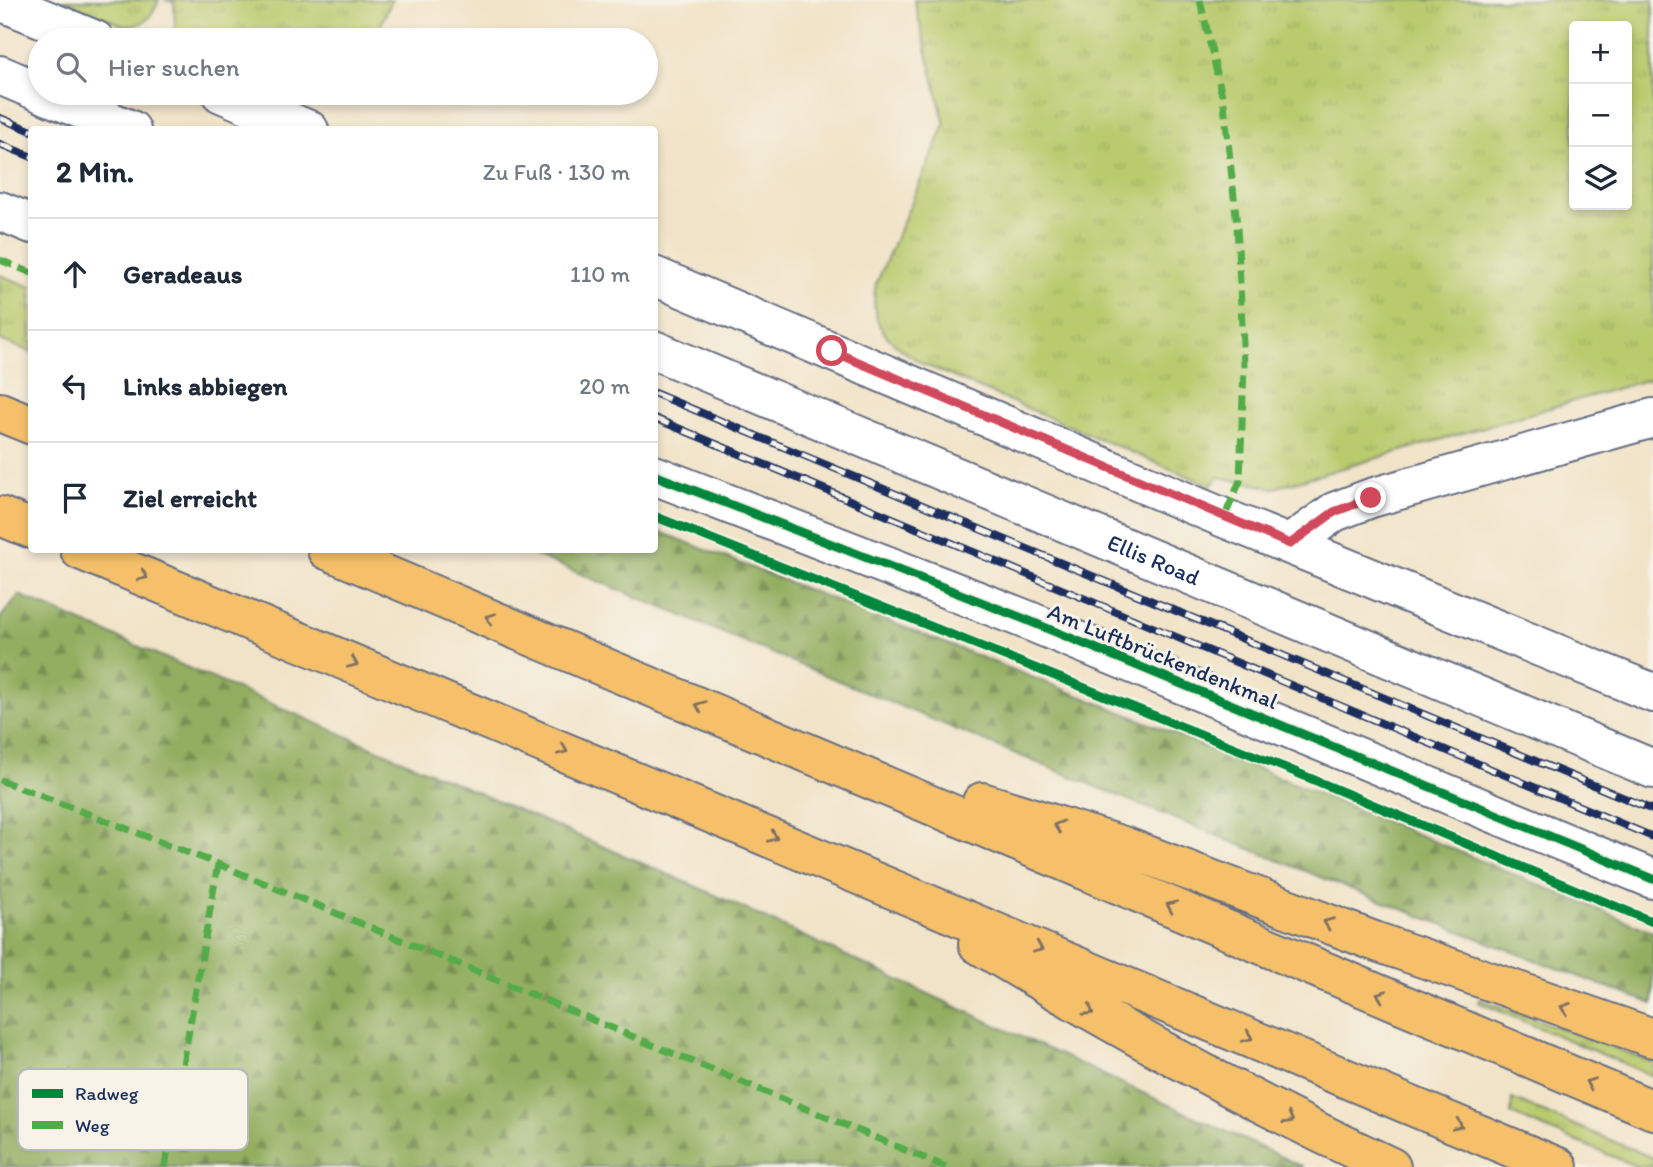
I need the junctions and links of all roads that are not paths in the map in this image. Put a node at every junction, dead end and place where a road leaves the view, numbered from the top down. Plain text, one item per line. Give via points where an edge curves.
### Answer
1 (0, 1) edge
2 (66, 28) edge
3 (0, 75) edge
4 (28, 87) edge
5 (72, 105) edge
6 (249, 105) edge
7 (122, 126) edge
8 (299, 126) edge
9 (0, 211) edge
10 (28, 222) edge
11 (658, 278) edge
12 (658, 352) edge
13 (0, 412) edge
14 (1653, 418) edge
15 (28, 423) edge
16 (658, 477) edge
17 (0, 516) edge
18 (28, 527) edge
19 (1290, 544) junction
20 (87, 553) edge
21 (334, 553) edge
22 (1653, 693) edge
23 (763, 733) junction
24 (1653, 769) edge
25 (863, 874) junction
26 (1653, 879) edge
27 (1653, 1038) edge
28 (1653, 1110) edge
29 (1391, 1167) edge
30 (1559, 1167) edge

1 - 2 street
3 - 4 street
5 - 7 street
6 - 8 street
9 - 10 street
11 - 19 street
12 - 24 street, Ellis Road
13 - 15 highway
14 - 19 street via 1371,498 1334,512
16 - 26 street, Am Luftbrückendenkmal via 1022,618
17 - 18 highway
19 - 22 street
20 -> 25 highway
23 -> 21 highway
27 -> 23 highway via 1374,941 1123,846
28 -> 23 highway
25 -> 29 highway via 1103,1019 1306,1128
25 -> 30 highway

